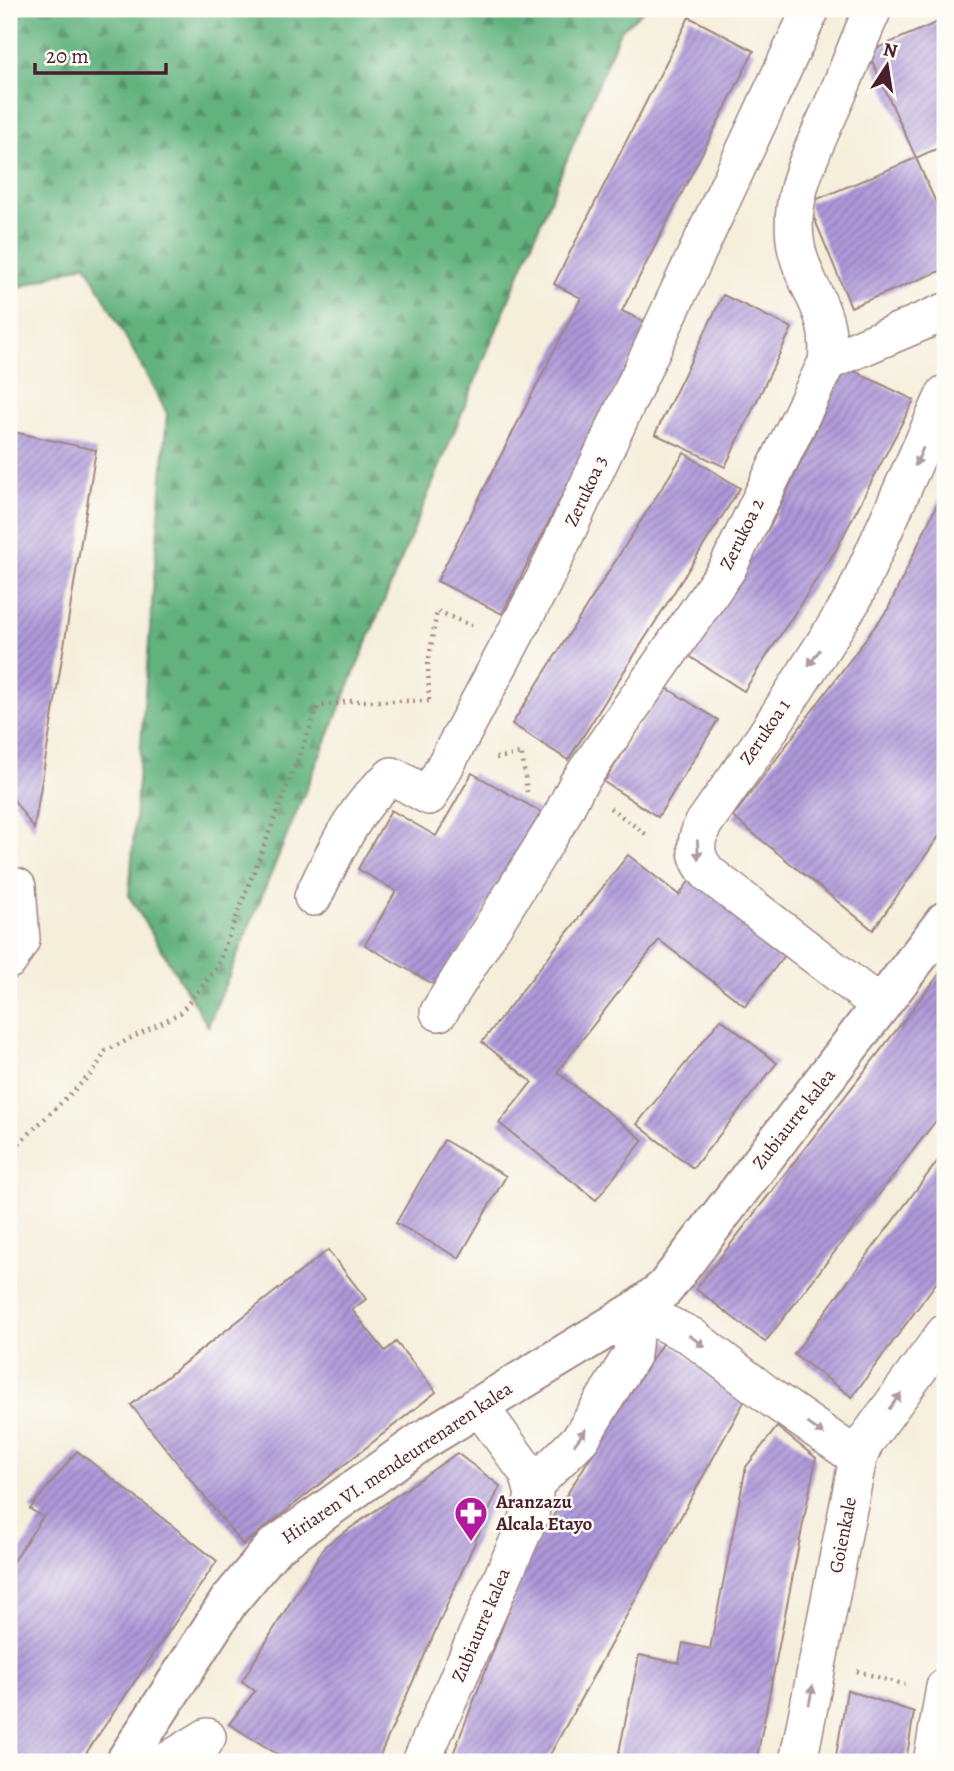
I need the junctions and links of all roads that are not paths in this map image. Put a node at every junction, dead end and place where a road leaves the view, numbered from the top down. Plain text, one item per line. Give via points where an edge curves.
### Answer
1 (811, 9) edge
2 (873, 9) edge
3 (945, 312) edge
4 (827, 362) junction
5 (945, 394) edge
6 (18, 887) dead end
7 (313, 897) dead end
8 (945, 922) edge
9 (9, 960) edge
10 (881, 1006) junction
11 (439, 1012) dead end
12 (637, 1310) junction
13 (945, 1333) edge
14 (478, 1405) junction
15 (858, 1458) junction
16 (533, 1486) junction
17 (944, 1692) edge
18 (125, 1762) edge
19 (166, 1762) edge
20 (192, 1762) edge
21 (421, 1762) edge
22 (798, 1762) edge
23 (932, 1762) edge

1 - 7 street, Zerukoa 3 via 559,548 429,796 392,776 376,789 342,838
2 - 4 street, Zerukoa 2 via 808,158 793,218 797,252 827,321
3 - 4 street
4 - 11 street, Zerukoa 2 via 727,569 577,785
5 -> 10 street, Zerukoa 1 via 853,598 704,823 695,850 699,864 709,874
6 - 9 street via 22,940
8 - 10 street, Zubiaurre kalea
10 - 12 street, Zubiaurre kalea via 684,1265
12 - 14 street, Hiriaren VI. mendeurrenaren kalea
12 -> 15 street via 691,1336
16 -> 12 street via 581,1438 632,1354
15 -> 13 street, Goienkale via 864,1442
14 - 16 street
14 - 18 street, Hiriaren VI. mendeurrenaren kalea via 274,1547 229,1601
22 -> 15 street, Goienkale
16 - 21 street, Zubiaurre kalea via 530,1515
17 - 23 street
19 - 20 street via 207,1737

